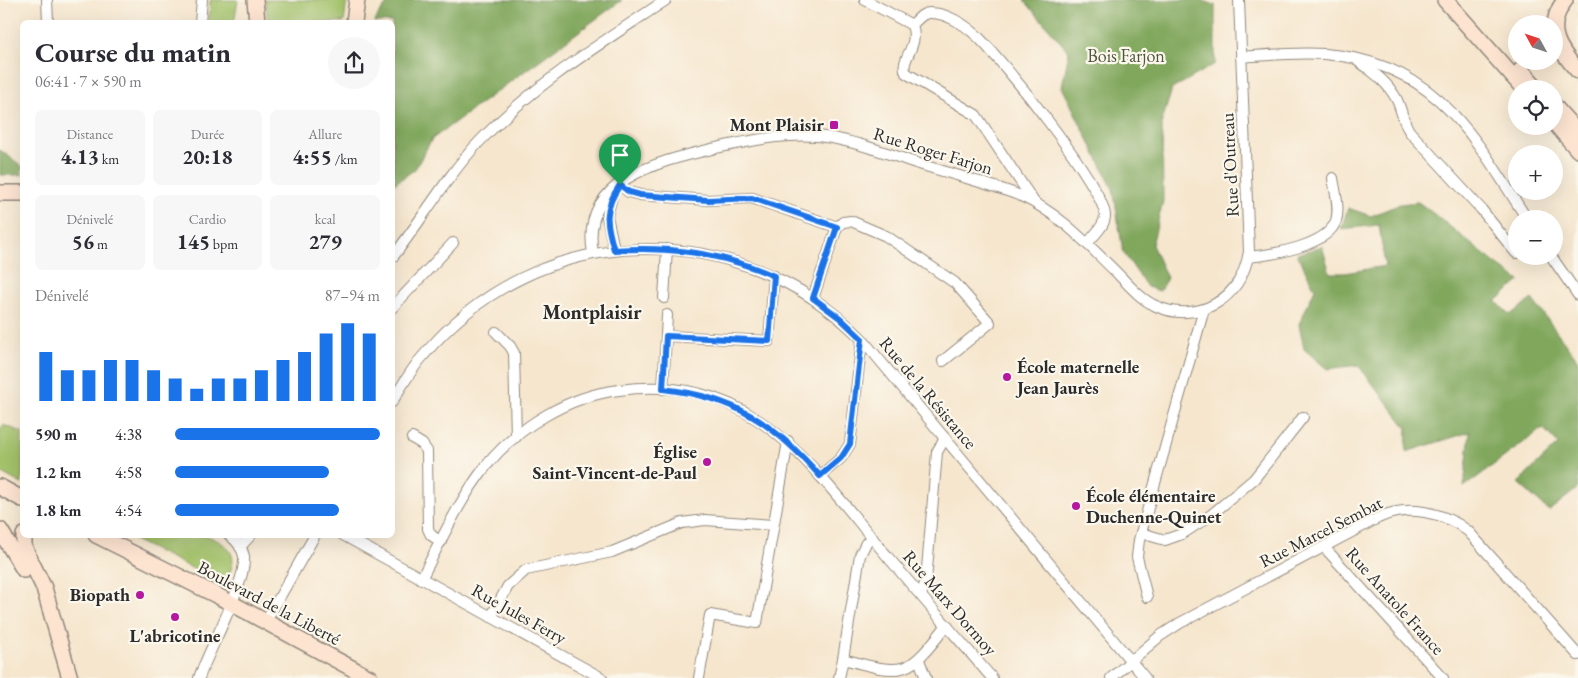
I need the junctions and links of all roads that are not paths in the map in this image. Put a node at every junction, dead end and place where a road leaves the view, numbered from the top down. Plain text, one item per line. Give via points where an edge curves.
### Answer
1 (47, 0) edge
2 (202, 0) edge
3 (255, 0) edge
4 (366, 0) edge
5 (666, 0) edge
6 (865, 0) edge
7 (1238, 0) edge
8 (1445, 0) edge
9 (1459, 0) edge
10 (1565, 0) edge
11 (356, 12) edge
12 (48, 20) edge
13 (200, 20) edge
14 (256, 20) edge
15 (912, 25) junction
16 (1241, 57) junction
17 (1353, 58) junction
18 (1578, 71) edge
19 (1516, 80) edge
20 (1530, 80) edge
21 (1563, 116) edge
22 (1563, 132) edge
23 (1578, 132) edge
24 (1578, 150) edge
25 (1333, 178) dead end
26 (620, 185) junction
27 (0, 193) edge
28 (20, 193) edge
29 (1035, 203) junction
30 (1521, 210) edge
31 (837, 227) junction
32 (453, 243) dead end
33 (1508, 243) edge
34 (1087, 244) junction
35 (668, 249) junction
36 (614, 250) junction
37 (593, 253) junction
38 (395, 254) edge
39 (1248, 257) junction
40 (1557, 265) edge
41 (774, 276) junction
42 (1578, 295) edge
43 (664, 298) dead end
44 (813, 298) junction
45 (395, 305) edge
46 (1204, 309) junction
47 (667, 315) dead end
48 (496, 332) dead end
49 (666, 336) junction
50 (862, 339) junction
51 (943, 361) dead end
52 (663, 389) junction
53 (395, 398) edge
54 (1303, 416) dead end
55 (516, 436) junction
56 (412, 438) dead end
57 (945, 438) junction
58 (788, 442) junction
59 (820, 476) junction
60 (773, 525) junction
61 (0, 530) edge
62 (1141, 532) junction
63 (872, 537) junction
64 (24, 538) edge
65 (102, 538) edge
66 (231, 538) edge
67 (248, 538) edge
68 (313, 538) edge
69 (348, 538) edge
70 (441, 542) junction
71 (240, 547) junction
72 (1324, 547) junction
73 (421, 579) junction
74 (921, 595) junction
75 (1147, 597) dead end
76 (230, 603) junction
77 (491, 617) junction
78 (266, 621) junction
79 (54, 624) junction
80 (947, 625) junction
81 (1578, 655) edge
82 (843, 659) junction
83 (919, 660) junction
84 (1131, 661) junction
85 (200, 674) edge
86 (70, 678) edge
87 (192, 678) edge
88 (370, 678) edge
89 (602, 678) edge
90 (699, 678) edge
91 (839, 678) edge
92 (926, 678) edge
93 (992, 678) edge
94 (1112, 678) edge
95 (1144, 678) edge
96 (1443, 678) edge

1 - 12 street
2 - 13 street
3 - 14 main road
4 - 11 main road
5 - 38 street via 554,75 509,112 456,169
6 - 15 street
7 - 16 street, Rue d'Outreau
8 - 19 main road
9 - 20 main road
10 - 18 main road via 1557,13 1555,36 1561,51
15 - 29 street via 915,38 904,64 906,73 976,115
15 - 34 street via 924,14 933,13 969,29 1066,143 1104,210 1103,223
16 - 17 street via 1310,54
16 - 39 street, Rue d'Outreau
17 - 30 street via 1393,70 1444,103 1476,140
17 - 33 street via 1386,84 1410,132
21 - 23 main road
22 - 24 main road
25 - 39 street via 1338,209 1331,229 1306,244
26 - 29 street, Rue Roger Farjon via 637,171 664,161 724,146 799,135 856,144 1004,190
26 - 31 street via 640,195 708,200 752,198
26 - 36 street, Rue Roger Farjon via 610,200 606,216
26 - 37 street, Rue Roger Farjon via 602,203 595,216 591,235
27 - 28 main road
29 - 34 street, Rue Roger Farjon
31 - 44 street
31 - 51 street via 847,221 854,222 886,236 955,283 990,323
32 - 45 street
34 - 46 street, Rue Roger Farjon via 1151,304 1175,312
35 - 36 street, Rue de la Résistance
35 - 41 street, Rue de la Résistance via 716,257
35 - 43 street
36 - 37 street, Rue de la Résistance
37 - 53 street, Rue de la Résistance via 528,274 480,303 441,336
39 - 46 street, Rue d'Outreau via 1234,289
40 - 42 street
41 - 44 street, Rue de la Résistance
41 - 49 street via 769,341
44 - 50 street, Rue de la Résistance
46 - 62 street
47 - 49 street
48 - 55 street via 514,353
49 - 52 street
50 - 57 street, Rue de la Résistance
50 - 59 street via 850,444 841,458
52 - 55 street, Rue Marx Dormoy via 629,388 593,395 546,415
52 - 58 street, Rue Marx Dormoy via 697,393 727,402 754,416
54 - 62 street via 1259,473 1218,510 1175,537 1161,539
55 - 70 street, Rue Marx Dormoy via 474,482
56 - 70 street via 427,451 428,529 430,535
57 - 74 street via 937,452 926,581
57 - 84 street, Rue de la Résistance
58 - 59 street, Rue Marx Dormoy
58 - 60 street
59 - 63 street, Rue Marx Dormoy
60 - 77 street via 705,520 682,523 612,552 526,570 508,586
60 - 90 street via 758,623 710,615
61 - 79 main road
62 - 75 street via 1137,557
63 - 74 street, Rue Marx Dormoy
63 - 82 street via 860,555
64 - 79 main road via 25,550 42,585
65 - 76 main road, Boulevard de la Liberté
66 - 71 street
67 - 71 street
68 - 78 street
69 - 73 street, Rue Jules Ferry
70 - 73 street, Rue Marx Dormoy
71 - 76 street via 244,559 243,572
72 - 81 street, Rue Marcel Sembat via 1384,515 1396,512 1432,514 1452,520 1487,550
72 - 84 street, Rue Marcel Sembat via 1173,627
72 - 96 street, Rue Anatole France
73 - 77 street, Rue Jules Ferry
74 - 80 street, Rue Marx Dormoy
76 - 78 main road, Boulevard de la Liberté
76 - 85 street
77 - 89 street, Rue Jules Ferry
78 - 88 main road, Boulevard de la Liberté
79 - 86 main road
80 - 83 street
80 - 93 street, Rue Marx Dormoy
82 - 83 street via 891,670
82 - 91 street
83 - 92 street
84 - 94 street, Rue Marcel Sembat
84 - 95 street, Rue de la Résistance
85 - 87 street

